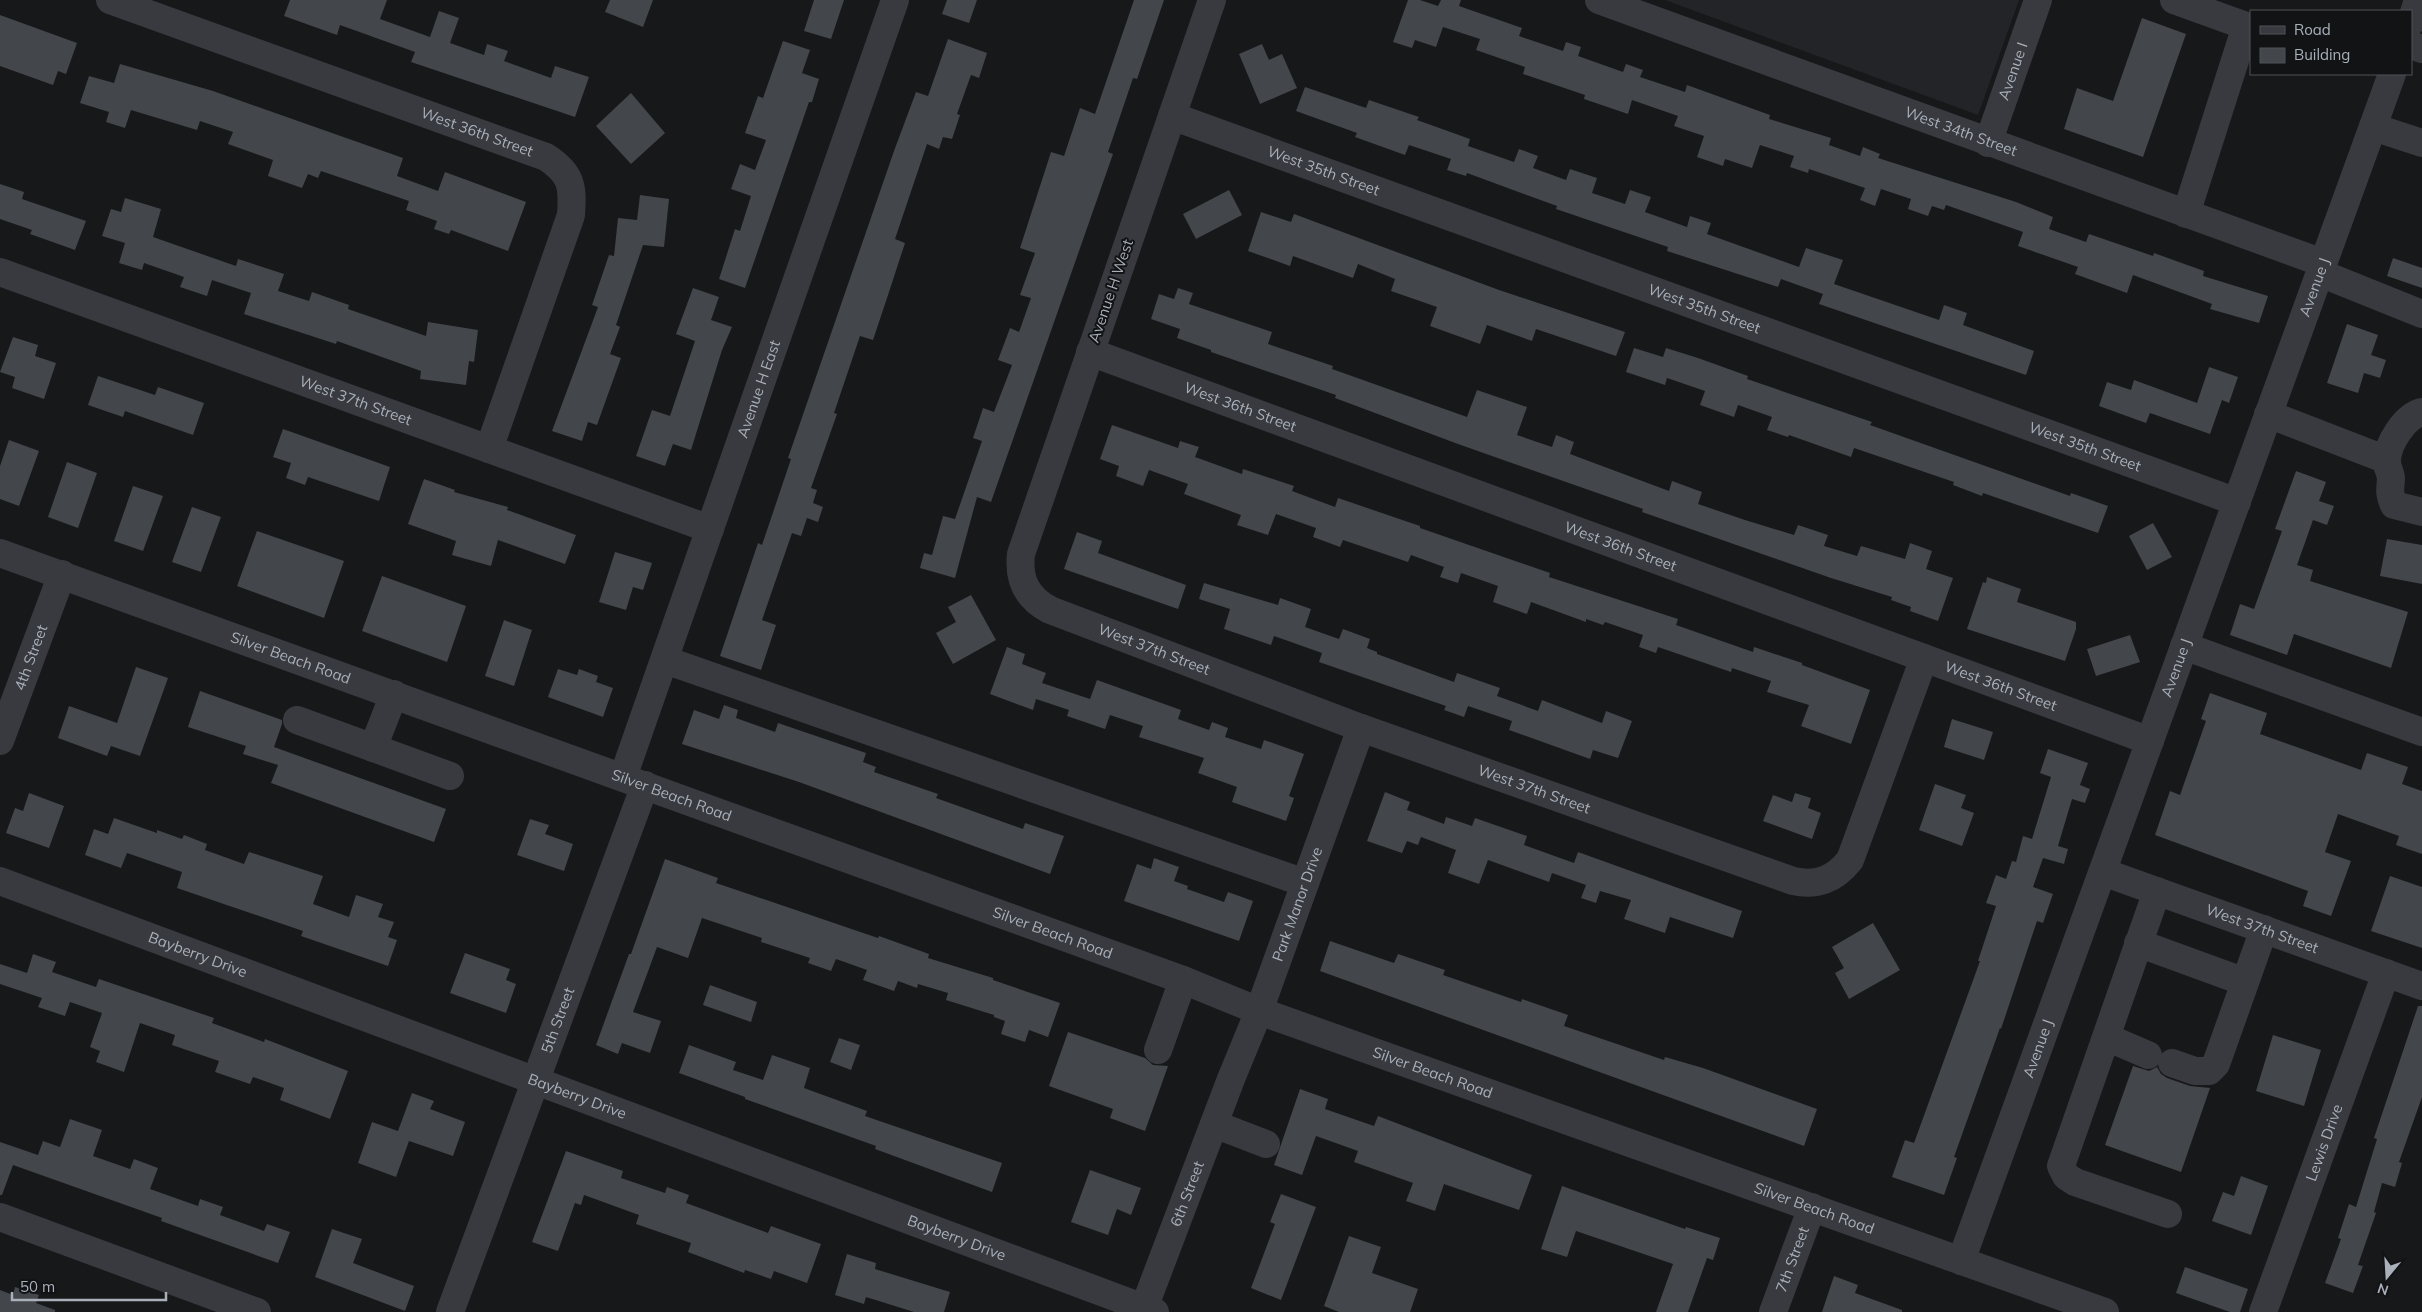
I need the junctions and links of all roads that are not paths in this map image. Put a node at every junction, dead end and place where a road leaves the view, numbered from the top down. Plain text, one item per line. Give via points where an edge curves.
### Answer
1 (110, 0) edge
2 (895, 0) edge
3 (1212, 0) edge
4 (1599, 0) edge
5 (2038, 0) edge
6 (2174, 0) edge
7 (2418, 0) edge
8 (2412, 19) edge
9 (2392, 75) edge
10 (1172, 116) junction
11 (2372, 127) junction
12 (1988, 143) junction
13 (2422, 143) edge
14 (2186, 214) junction
15 (2322, 268) junction
16 (0, 272) edge
17 (2422, 314) edge
18 (1090, 352) junction
19 (2422, 412) edge
20 (2268, 414) junction
21 (489, 449) junction
22 (2387, 460) junction
23 (2237, 502) junction
24 (2422, 512) edge
25 (710, 529) junction
26 (0, 553) edge
27 (62, 574) junction
28 (1023, 584) joint
29 (2184, 646) junction
30 (1924, 658) junction
31 (664, 660) junction
32 (394, 694) junction
33 (297, 720) dead end
34 (1361, 728) junction
35 (2422, 732) edge
36 (0, 741) edge
37 (2150, 741) junction
38 (374, 748) junction
39 (450, 776) dead end
40 (634, 781) junction
41 (2103, 872) junction
42 (0, 881) edge
43 (1305, 883) junction
44 (2157, 891) junction
45 (2264, 929) junction
46 (2138, 943) junction
47 (2386, 973) junction
48 (1183, 980) junction
49 (2245, 982) junction
50 (2422, 986) edge
51 (1259, 1011) junction
52 (2104, 1044) junction
53 (1158, 1050) dead end
54 (1231, 1079) joint
55 (536, 1080) junction
56 (1214, 1124) junction
57 (1266, 1144) dead end
58 (1812, 1207) junction
59 (2168, 1214) dead end
60 (0, 1217) edge
61 (1962, 1261) junction
62 (1115, 1305) edge
63 (1150, 1310) edge
64 (257, 1312) edge
65 (450, 1312) edge
66 (1773, 1312) edge
67 (2105, 1312) edge
68 (2263, 1312) edge

1 - 21 street, West 36th Street via 546,157 558,165 568,177 573,191 571,215
2 - 25 street, Avenue H East
3 - 10 street, Avenue H West
4 - 12 street, West 34th Street
5 - 12 street, Avenue I
6 - 14 street via 2246,26
7 - 8 street
9 - 11 street, Avenue J
10 - 18 street, Avenue H West
10 - 23 street, West 35th Street
11 - 13 street
11 - 15 street, Avenue J
12 - 14 street, West 34th Street
14 - 15 street, West 34th Street
15 - 17 street, West 34th Street
15 - 20 street, Avenue J
16 - 21 street, West 37th Street
18 - 28 street, Avenue H West via 1021,554 1019,569
18 - 30 street, West 36th Street
19 - 22 street via 2414,414 2395,436
20 - 22 street
20 - 23 street, Avenue J
21 - 25 street, West 37th Street
22 - 24 street via 2391,477 2388,494 2394,505
23 - 29 street, Avenue J
25 - 31 street, Avenue H East
26 - 27 street, Silver Beach Road
27 - 32 street, Silver Beach Road
27 - 36 street, 4th Street
28 - 34 street, West 37th Street via 1037,603 1050,610
29 - 35 street
29 - 37 street, Avenue J
30 - 34 street, West 37th Street via 1850,860 1828,880 1807,884
30 - 37 street, West 36th Street
31 - 40 street, Avenue H East
31 - 43 street
32 - 38 street
32 - 40 street, Silver Beach Road
33 - 38 street
34 - 43 street, Park Manor Drive
37 - 41 street, Avenue J
38 - 39 street
40 - 48 street, Silver Beach Road
40 - 55 street, 5th Street
41 - 44 street, West 37th Street
41 - 61 street, Avenue J
42 - 55 street, Bayberry Drive
43 - 51 street, Park Manor Drive
44 - 45 street, West 37th Street
44 - 46 street
45 - 47 street, West 37th Street
45 - 49 street
46 - 49 street
46 - 52 street
47 - 50 street, West 37th Street
47 - 68 street, Lewis Drive
48 - 51 street, Silver Beach Road
48 - 53 street
49 - 52 street via 2216,1064 2209,1071 2195,1071 2113,1040
51 - 54 street, Park Manor Drive
51 - 58 street, Silver Beach Road
52 - 59 street via 2061,1166 2066,1176 2075,1182
54 - 56 street, 6th Street
55 - 62 street, Bayberry Drive
55 - 65 street, 5th Street
56 - 57 street
56 - 63 street, 6th Street
58 - 61 street, Silver Beach Road
58 - 66 street, 7th Street
60 - 64 street
61 - 67 street, Silver Beach Road
62 - 63 street, Bayberry Drive

